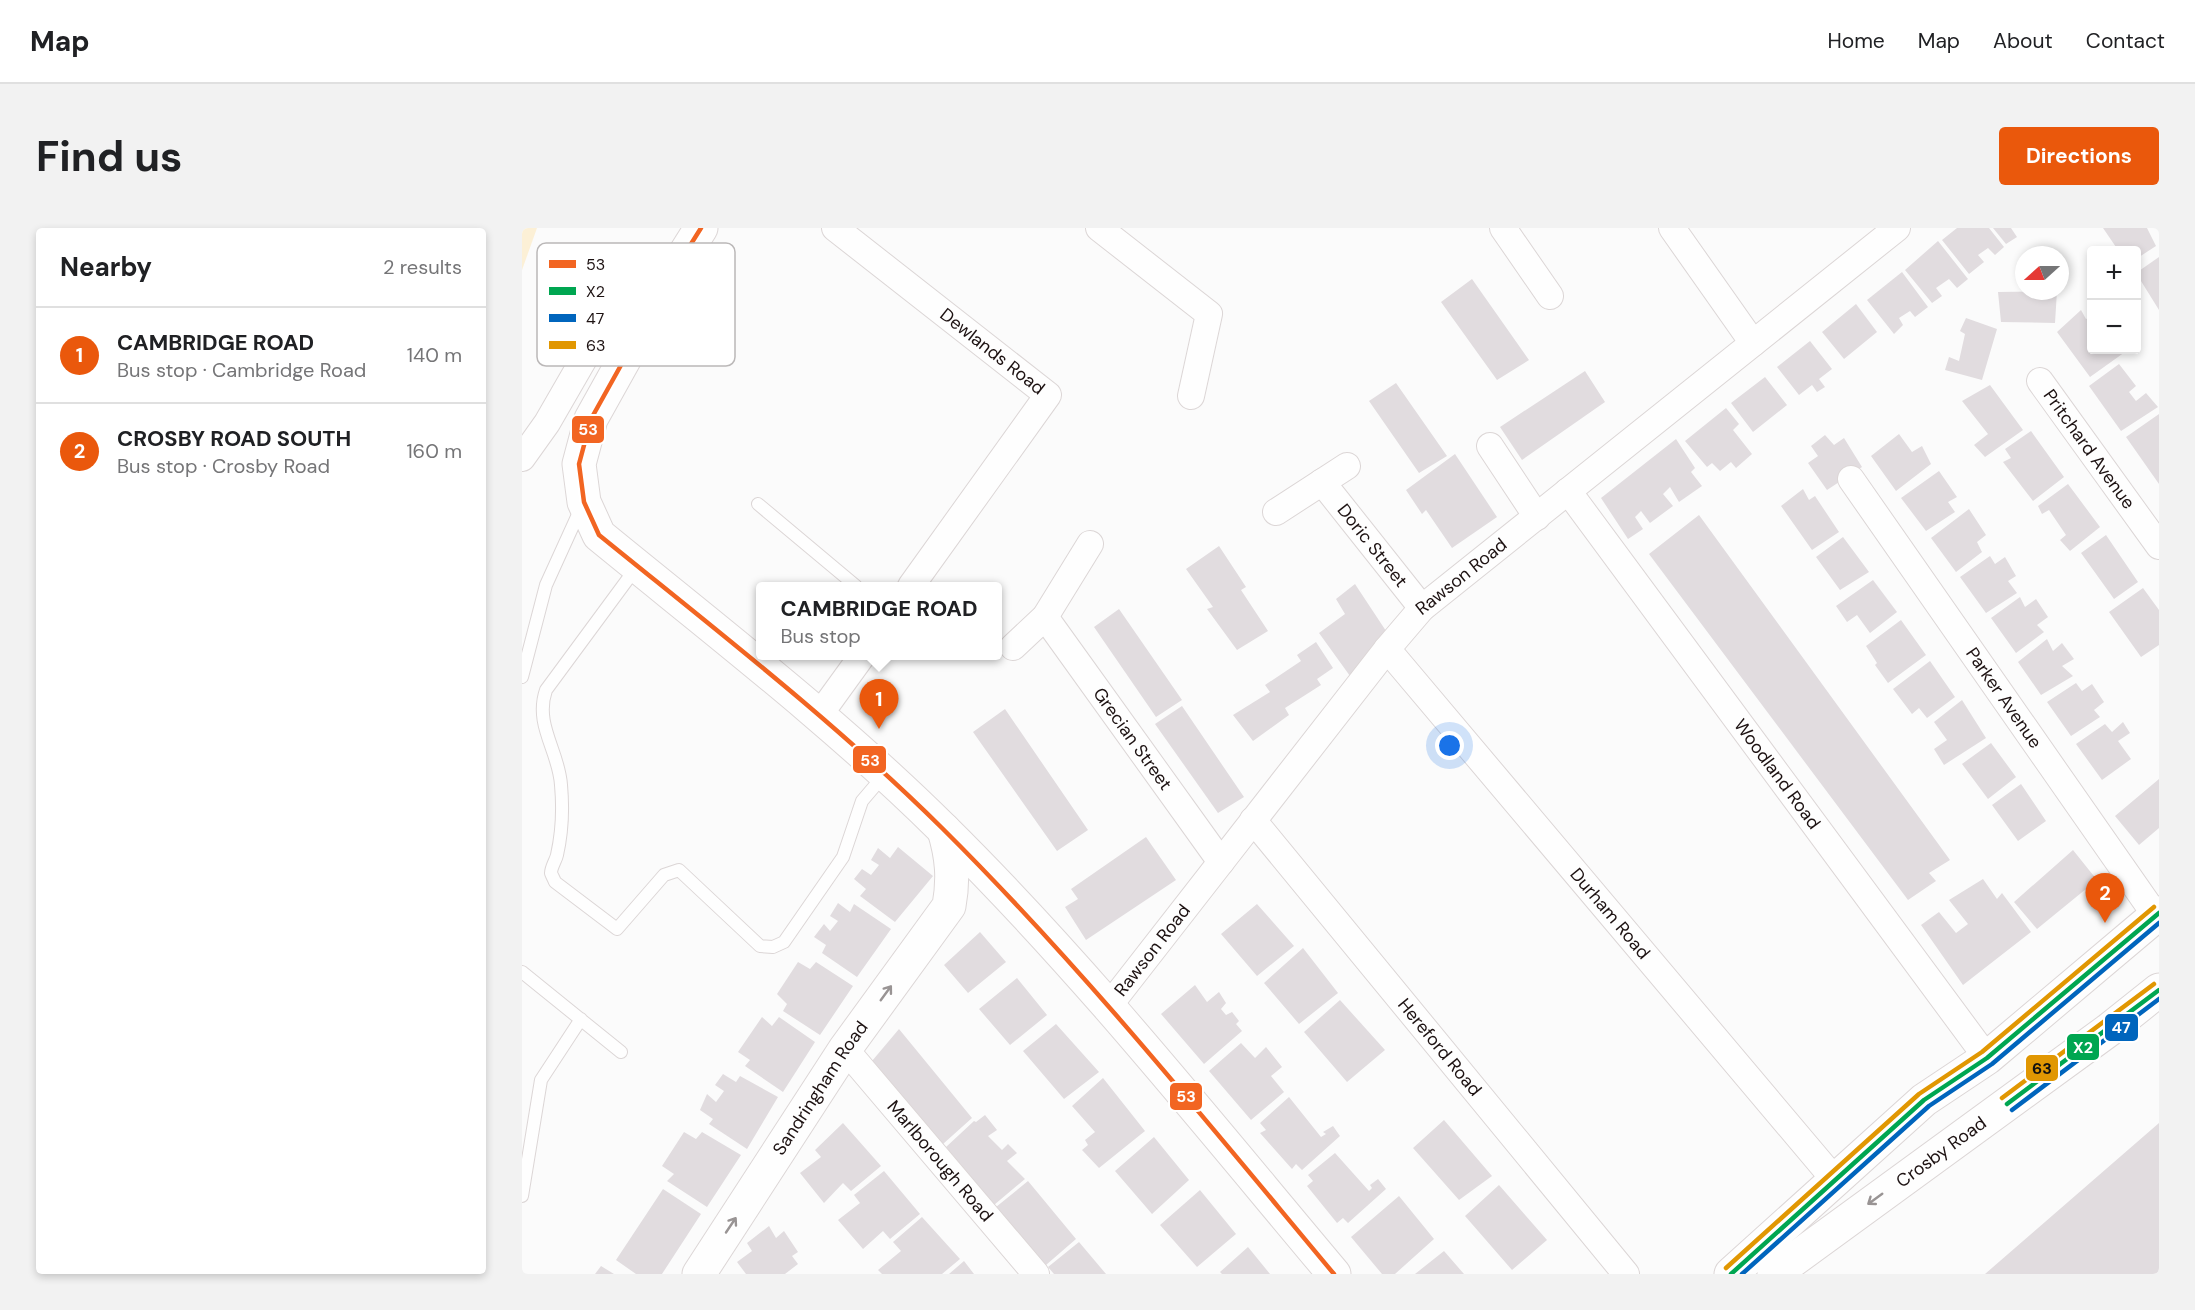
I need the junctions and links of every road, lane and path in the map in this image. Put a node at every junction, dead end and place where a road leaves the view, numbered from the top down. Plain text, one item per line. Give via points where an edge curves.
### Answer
1 (701, 228) edge
2 (835, 228) edge
3 (1099, 228) edge
4 (1503, 228) edge
5 (1672, 228) edge
6 (1897, 228) edge
7 (692, 243) edge
8 (1550, 296) dead end
9 (1753, 344) junction
10 (580, 366) edge
11 (621, 366) edge
12 (2040, 381) dead end
13 (1191, 396) dead end
14 (1490, 446) dead end
15 (523, 457) edge
16 (1347, 466) dead end
17 (1851, 479) dead end
18 (1322, 482) junction
19 (1568, 491) junction
20 (584, 502) junction
21 (758, 504) dead end
22 (1276, 512) dead end
23 (1537, 517) junction
24 (1090, 544) dead end
25 (2159, 546) edge
26 (638, 567) junction
27 (851, 582) edge
28 (914, 582) edge
29 (1422, 608) junction
30 (1045, 617) junction
31 (1013, 647) dead end
32 (1387, 649) junction
33 (859, 660) edge
34 (522, 677) edge
35 (820, 714) junction
36 (885, 773) junction
37 (1253, 820) junction
38 (944, 829) junction
39 (1221, 862) junction
40 (1012, 900) junction
41 (949, 906) junction
42 (2158, 915) edge
43 (522, 972) edge
44 (2159, 990) edge
45 (1108, 1007) junction
46 (581, 1019) junction
47 (845, 1049) junction
48 (621, 1052) dead end
49 (1987, 1058) junction
50 (1834, 1179) junction
51 (522, 1196) edge
52 (699, 1274) edge
53 (1036, 1274) edge
54 (1334, 1274) edge
55 (1626, 1274) edge
56 (1731, 1274) edge
57 (1774, 1274) edge

1 - 7 main road
2 - 28 street, Dewlands Road via 1048,395
3 - 13 street via 1209,314
4 - 8 street
5 - 9 street
6 - 9 street, Rawson Road
9 - 19 street, Rawson Road
10 - 15 street
11 - 20 main road via 591,419 579,464
12 - 25 street, Pritchard Avenue
14 - 23 street
16 - 18 street
17 - 42 street, Parker Avenue
18 - 22 street
18 - 29 street, Doric Street
19 - 23 street, Rawson Road
19 - 49 street, Woodland Road
20 - 26 main road via 598,535
20 - 34 lane via 546,585
21 - 27 lane
23 - 29 street, Rawson Road
24 - 30 street
26 - 35 main road
26 - 36 lane via 546,690 541,705 545,734 556,755 561,784 560,836 551,872 555,882 617,929 664,875 679,870 760,945 773,947 784,942 843,857 862,801
29 - 32 street, Rawson Road
30 - 31 street
30 - 39 street, Grecian Street
32 - 37 street, Rawson Road
32 - 50 street, Durham Road
33 - 35 street
35 - 36 main road
36 - 38 main road
37 - 39 street, Rawson Road
37 - 55 street, Hereford Road
38 - 40 main road
38 - 41 main road, Sandringham Road via 952,857
39 - 45 street, Rawson Road
40 - 41 main road via 985,895
40 - 45 main road
47 -> 41 main road, Sandringham Road
42 - 49 main road
43 - 46 lane
44 -> 57 main road, Crosby Road
45 - 54 main road
46 - 48 lane
46 - 51 lane via 541,1080
52 -> 47 main road, Sandringham Road
47 - 53 street, Marlborough Road
49 - 50 main road via 1924,1100
50 - 56 main road

